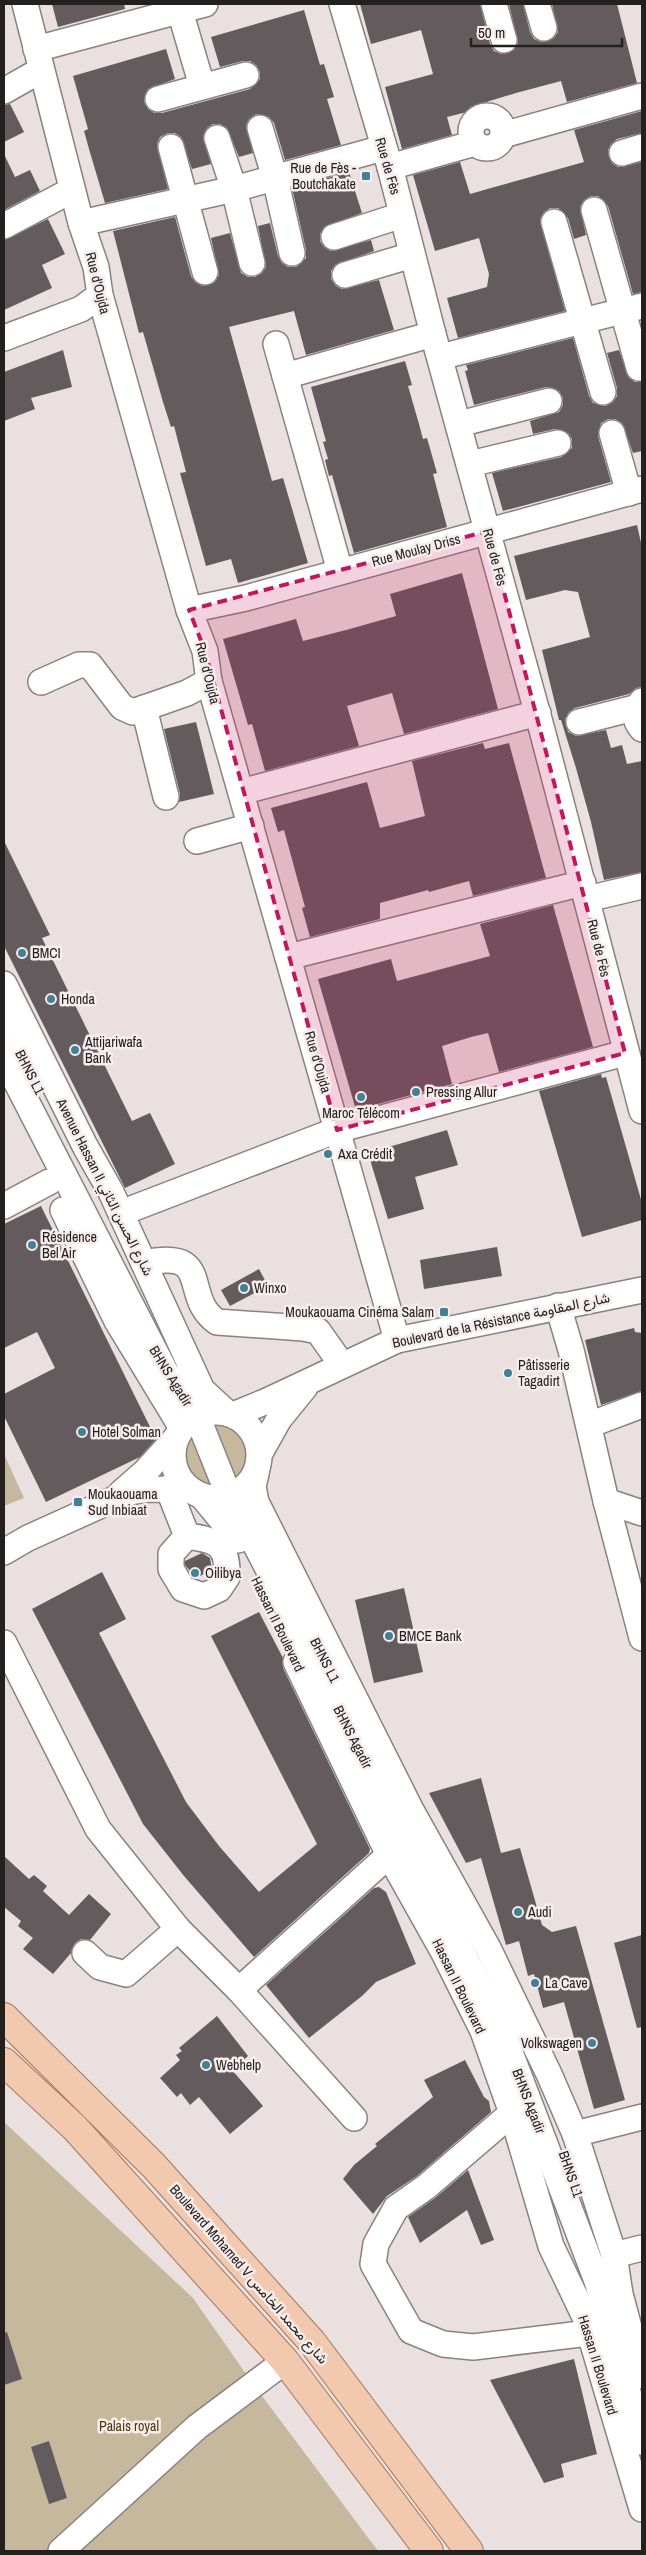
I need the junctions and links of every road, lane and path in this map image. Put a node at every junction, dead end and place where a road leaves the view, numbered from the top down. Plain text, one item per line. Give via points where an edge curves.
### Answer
1 (25, 4) edge
2 (205, 4) edge
3 (342, 4) edge
4 (494, 4) edge
5 (537, 4) edge
6 (180, 11) junction
7 (544, 28) dead end
8 (504, 40) dead end
9 (39, 60) junction
10 (246, 75) dead end
11 (202, 86) junction
12 (4, 91) edge
13 (642, 96) edge
14 (158, 99) dead end
15 (260, 128) dead end
16 (217, 138) dead end
17 (171, 147) dead end
18 (387, 157) junction
19 (275, 178) junction
20 (234, 188) junction
21 (72, 190) junction
22 (187, 200) junction
23 (594, 210) dead end
24 (402, 215) junction
25 (554, 222) dead end
26 (81, 223) junction
27 (4, 226) edge
28 (334, 237) dead end
29 (292, 253) dead end
30 (412, 254) junction
31 (252, 263) dead end
32 (205, 272) dead end
33 (345, 275) dead end
34 (100, 295) junction
35 (633, 308) edge
36 (584, 321) junction
37 (4, 338) edge
38 (276, 344) dead end
39 (436, 345) junction
40 (639, 368) dead end
41 (285, 376) junction
42 (602, 392) dead end
43 (549, 401) dead end
44 (459, 424) junction
45 (612, 433) dead end
46 (558, 443) dead end
47 (470, 464) junction
48 (636, 491) edge
49 (488, 531) junction
50 (340, 571) junction
51 (190, 610) junction
52 (209, 680) junction
53 (41, 682) dead end
54 (144, 708) junction
55 (538, 712) junction
56 (641, 712) edge
57 (579, 722) dead end
58 (241, 792) junction
59 (166, 797) dead end
60 (251, 826) junction
61 (196, 841) dead end
62 (642, 886) edge
63 (585, 891) junction
64 (288, 957) junction
65 (4, 984) edge
66 (4, 1020) edge
67 (625, 1053) junction
68 (4, 1058) edge
69 (4, 1091) edge
70 (642, 1111) edge
71 (337, 1130) junction
72 (49, 1182) junction
73 (4, 1206) edge
74 (121, 1213) junction
75 (144, 1263) junction
76 (642, 1290) edge
77 (558, 1306) junction
78 (397, 1340) junction
79 (342, 1365) junction
80 (309, 1382) junction
81 (642, 1405) edge
82 (204, 1420) junction
83 (589, 1425) junction
84 (247, 1478) junction
85 (187, 1491) junction
86 (113, 1499) junction
87 (606, 1501) junction
88 (642, 1514) edge
89 (187, 1536) dead end
90 (4, 1552) edge
91 (641, 1623) edge
92 (6, 1657) edge
93 (389, 1855) junction
94 (178, 1928) junction
95 (85, 1953) dead end
96 (239, 1990) junction
97 (4, 2017) edge
98 (4, 2062) edge
99 (512, 2113) junction
100 (642, 2117) edge
101 (354, 2118) dead end
102 (575, 2134) junction
103 (642, 2248) edge
104 (614, 2256) junction
105 (589, 2333) junction
106 (312, 2342) junction
107 (285, 2361) junction
108 (642, 2376) edge
109 (642, 2402) edge
110 (642, 2442) edge
111 (642, 2509) edge
112 (62, 2551) edge
113 (430, 2551) edge
114 (469, 2551) edge

1 - 9 street, Rue d'Oujda
2 - 6 street
3 - 18 street, Rue de Fès
4 - 8 street
5 - 7 street
6 - 9 street
6 - 11 street
9 - 12 street
9 - 21 street, Rue d'Oujda
10 - 11 street
11 - 14 street
13 - 18 street via 503,135 495,146 488,148 475,143
15 - 19 street
16 - 20 street
17 - 22 street
18 - 19 street
18 - 24 street, Rue de Fès
19 - 20 street
19 - 29 street
20 - 22 street
20 - 31 street
21 - 26 street, Rue d'Oujda
21 - 27 street
22 - 26 street
22 - 32 street
23 - 35 street
24 - 28 street
24 - 30 street, Rue de Fès
25 - 36 street
26 - 34 street, Rue d'Oujda via 96,267
30 - 33 street
30 - 39 street, Rue de Fès
34 - 37 street via 81,309
34 - 51 street, Rue d'Oujda
35 - 36 street
35 - 40 street
36 - 39 street
36 - 42 street
38 - 41 street
39 - 41 street
39 - 44 street, Rue de Fès
41 - 50 street
43 - 44 street
44 - 47 street, Rue de Fès
45 - 48 street
46 - 47 street
47 - 49 street, Rue de Fès
48 - 49 street, Rue Moulay Driss
49 - 50 street, Rue Moulay Driss
49 - 55 street, Rue de Fès
50 - 51 street, Rue Moulay Driss
51 - 52 street, Rue d'Oujda via 205,651
52 - 54 street via 187,693
52 - 58 street, Rue d'Oujda
53 - 54 street via 85,664 94,670 127,711
54 - 59 street
55 - 58 street
55 - 63 street, Rue de Fès
56 - 57 street
58 - 60 street, Rue d'Oujda
60 - 61 street
60 - 64 street, Rue d'Oujda
62 - 63 street
63 - 64 street
63 - 67 street, Rue de Fès
64 - 71 street, Rue d'Oujda
65 - 74 street, Avenue Hassan II شارع الحسن الثاني
66 - 82 street, BHNS L1
67 - 70 street, Rue de Fès
67 - 71 street
68 - 82 street, BHNS Agadir via 165,1371
69 - 72 street
71 - 74 street
71 - 78 street, Rue d'Oujda
72 - 73 street
72 - 82 street via 117,1321
74 - 75 street, Avenue Hassan II شارع الحسن الثاني
75 - 79 street via 168,1258 188,1267 208,1316 217,1322 318,1331
75 - 82 street, Avenue Hassan II شارع الحسن الثاني via 202,1390
76 - 77 street, Boulevard de la Résistance شارع المقاومة
77 - 78 street, Boulevard de la Résistance شارع المقاومة
77 - 83 street
78 - 79 street, Boulevard de la Résistance شارع المقاومة
79 - 80 street, Boulevard de la Résistance شارع المقاومة
80 - 82 street, Boulevard de la Résistance شارع المقاومة
80 - 84 street, Boulevard de la Résistance شارع المقاومة via 279,1419
81 - 83 street
82 - 84 street, BHNS Agadir
82 - 84 street via 250,1428 257,1440
82 - 85 street via 173,1461
82 - 86 street, Boulevard de la Résistance شارع المقاومة
83 - 87 street
84 - 85 street, Boulevard de la Résistance شارع المقاومة via 215,1498
84 - 102 street via 253,1486 256,1502 431,1849 488,1948
84 - 109 street, BHNS L1 via 248,1510 522,2052 560,2143 606,2270
84 - 110 street, BHNS Agadir via 261,1555 502,2031 597,2281
85 - 86 street, Boulevard de la Résistance شارع المقاومة via 147,1489
85 - 89 street
85 - 93 street, Hassan II Boulevard via 236,1535
86 - 90 street, Boulevard de la Résistance شارع المقاومة
87 - 88 street
87 - 91 street
92 - 94 street via 98,1830
93 - 96 street
93 - 99 street, Hassan II Boulevard via 473,2008
94 - 95 street via 126,1974 100,1967
94 - 96 street
96 - 101 street
97 - 106 main road, Boulevard Mohamed V شارع محمد الخامس via 154,2166
98 - 107 main road via 75,2128
99 - 105 street, Hassan II Boulevard via 551,2246 585,2317
99 - 105 street via 426,2187 396,2208 376,2244 372,2264 411,2331 443,2344 473,2346
100 - 102 street
102 - 104 street
103 - 104 street
104 - 108 street via 620,2294
105 - 111 street, Hassan II Boulevard
106 - 107 main road
106 - 114 main road, Boulevard Mohamed V شارع محمد الخامس
107 - 112 street via 197,2427
107 - 113 main road

